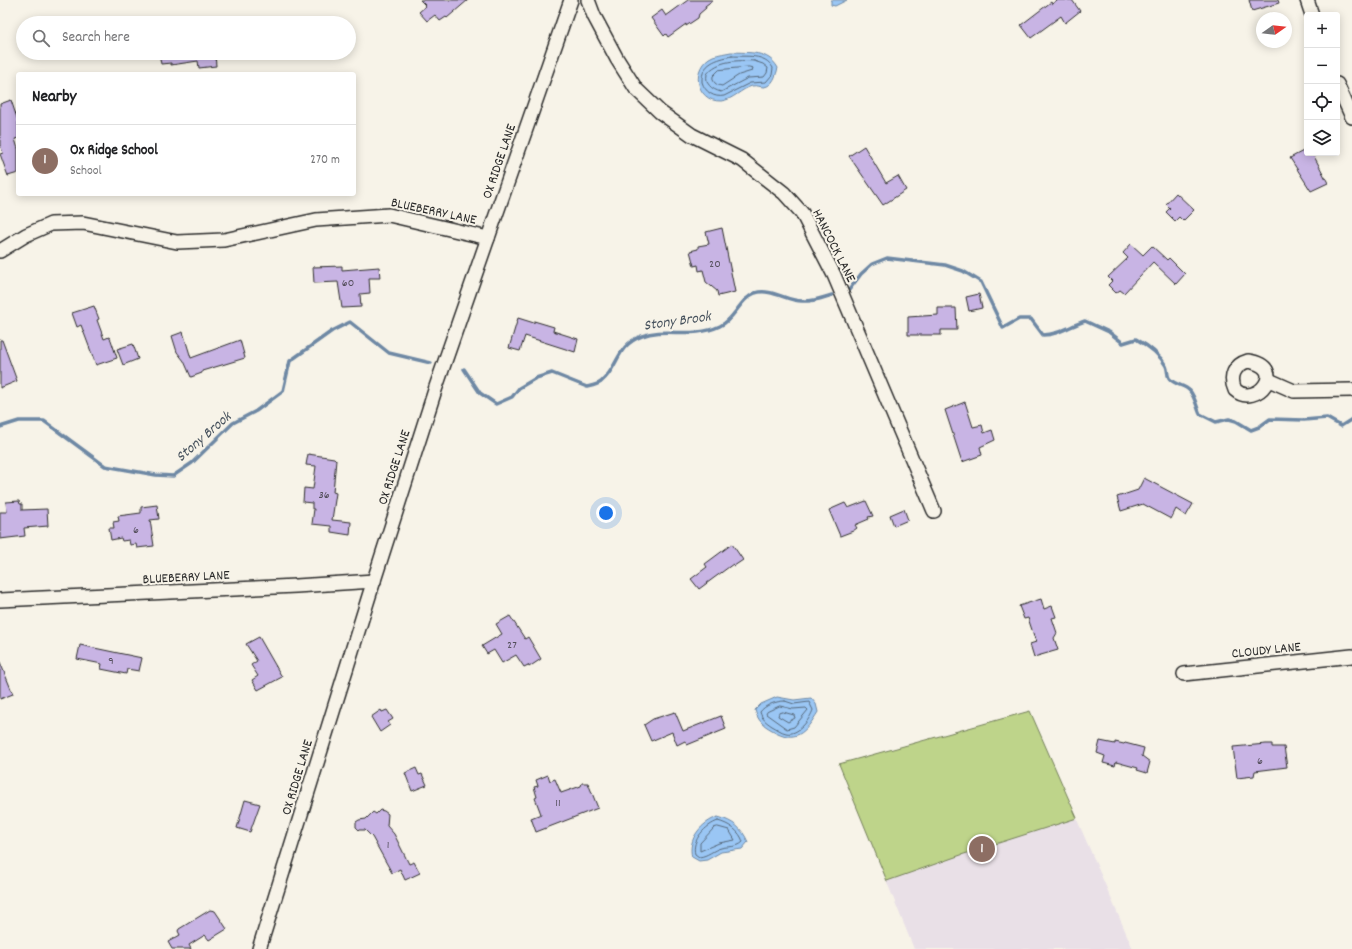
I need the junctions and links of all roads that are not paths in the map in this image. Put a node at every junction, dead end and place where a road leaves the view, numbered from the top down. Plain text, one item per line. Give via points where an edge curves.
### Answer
1 (571, 0) edge
2 (588, 0) edge
3 (1307, 0) edge
4 (1311, 12) edge
5 (1340, 91) edge
6 (1352, 118) edge
7 (488, 238) junction
8 (0, 251) edge
9 (1269, 380) dead end
10 (1352, 390) edge
11 (934, 511) dead end
12 (374, 581) junction
13 (0, 600) edge
14 (1352, 656) edge
15 (1184, 674) dead end
16 (259, 949) edge

1 - 7 street, OX RIDGE LANE
2 - 11 street, HANCOCK LANE via 600,28 636,89 660,112 692,134 742,160 784,193 802,213 834,275
3 - 4 street
5 - 6 street
7 - 8 street, BLUEBERRY LANE via 389,215 316,220 224,240 177,242 83,223 50,224
7 - 12 street, OX RIDGE LANE via 436,387
9 - 10 street via 1294,392
12 - 13 street, BLUEBERRY LANE
12 - 16 street, OX RIDGE LANE
14 - 15 street, CLOUDY LANE

